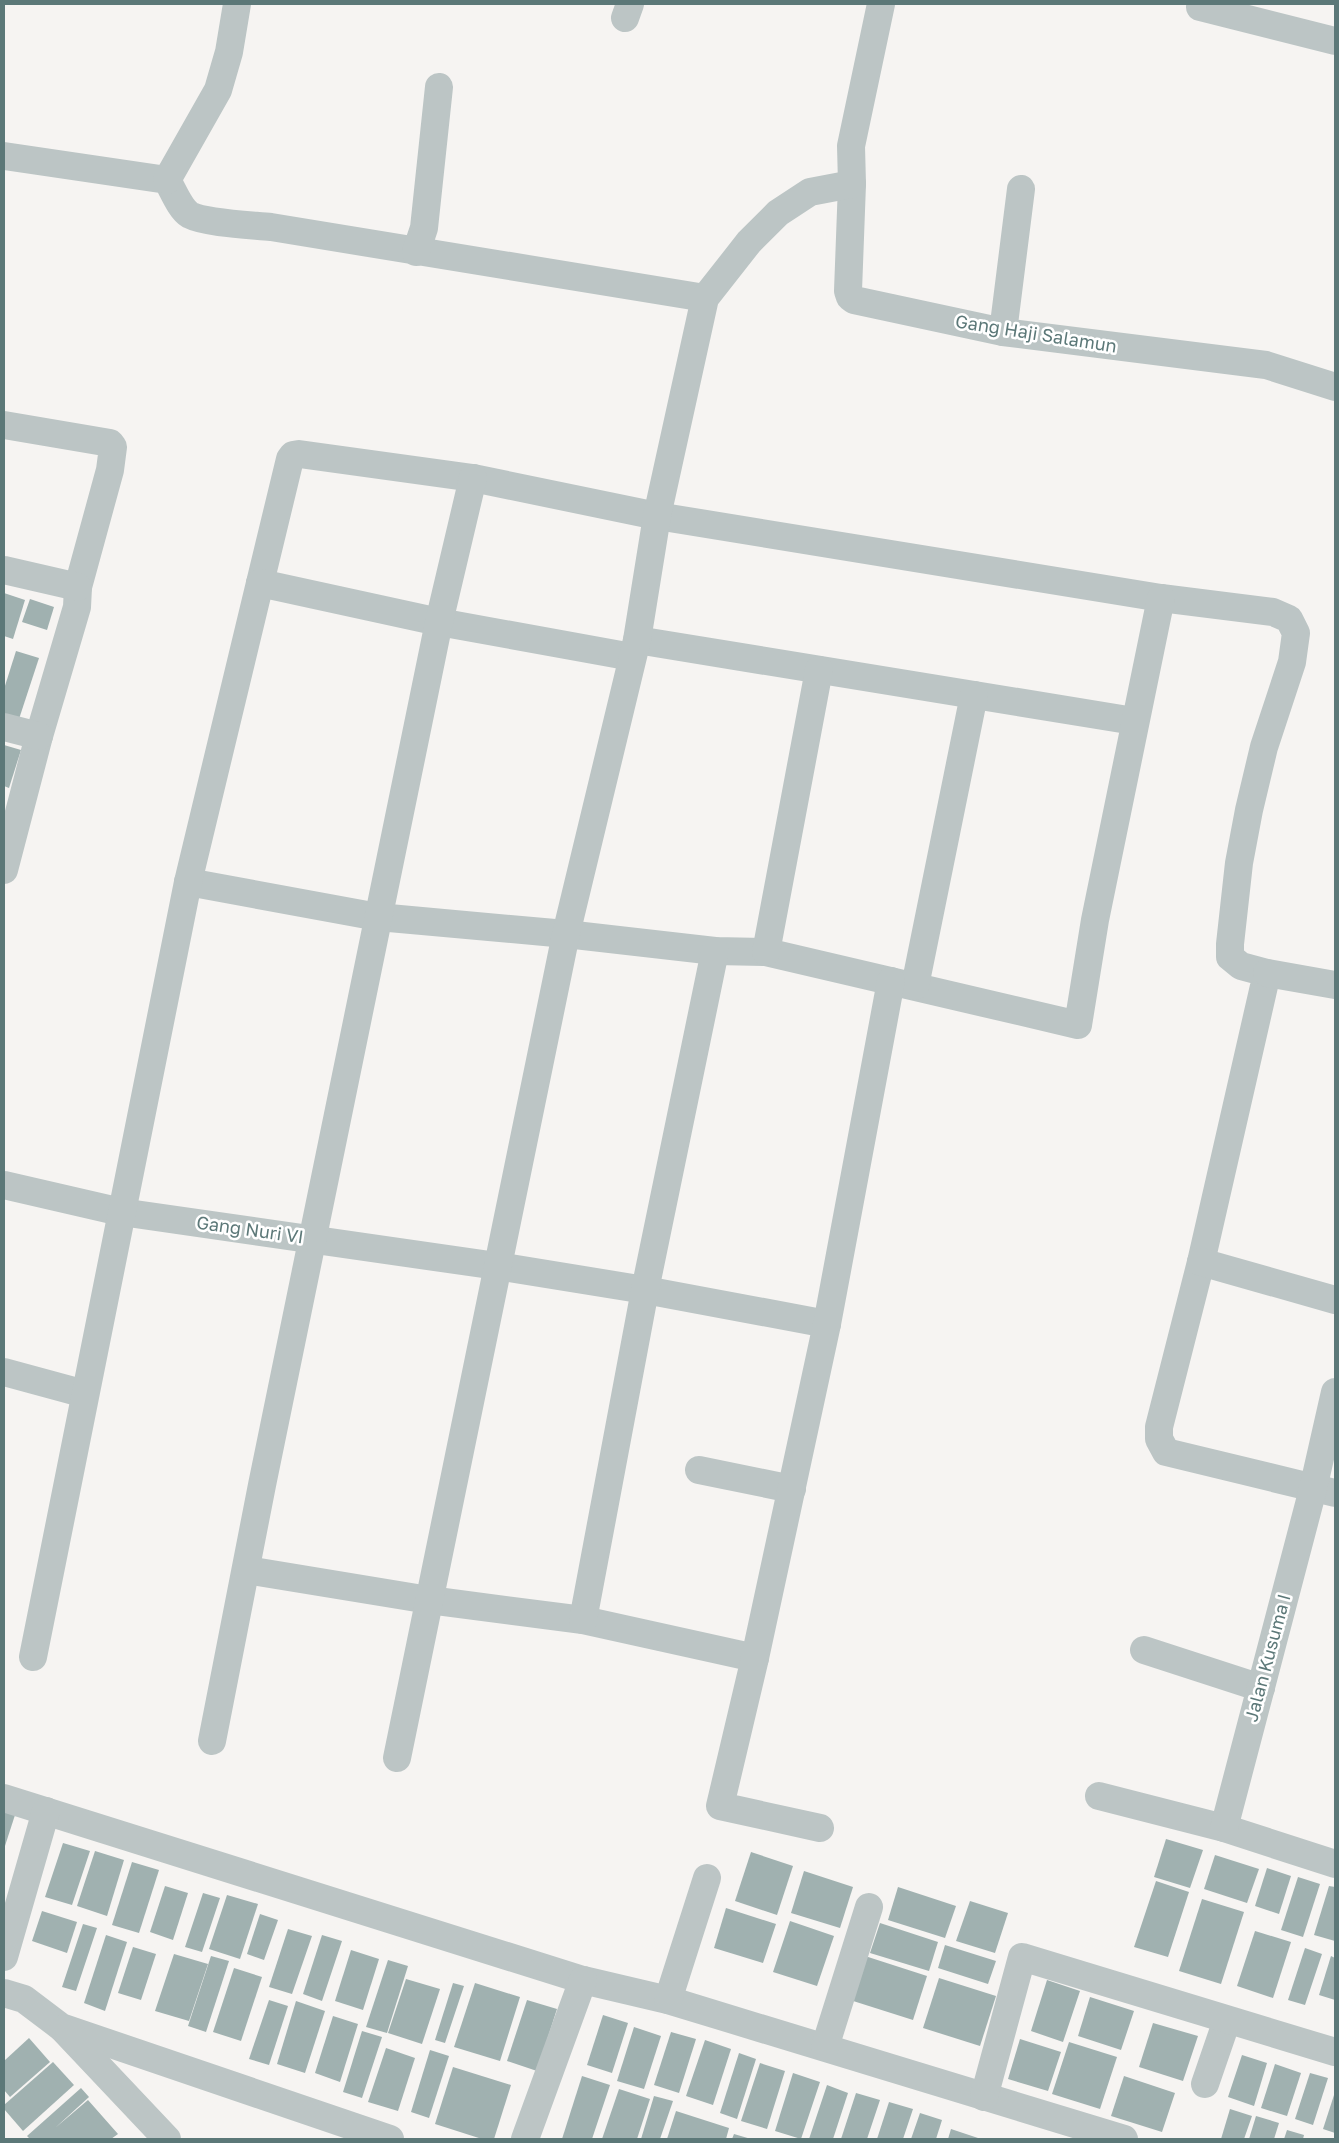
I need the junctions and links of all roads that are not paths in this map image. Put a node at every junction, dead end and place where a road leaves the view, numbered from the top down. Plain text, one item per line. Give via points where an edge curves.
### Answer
1 (237, 4) edge
2 (881, 4) edge
3 (1197, 5) edge
4 (1335, 41) edge
5 (439, 87) dead end
6 (4, 156) edge
7 (167, 180) junction
8 (852, 184) junction
9 (1021, 189) dead end
10 (416, 252) junction
11 (705, 298) junction
12 (1003, 332) junction
13 (1335, 387) edge
14 (4, 425) edge
15 (473, 478) junction
16 (657, 516) junction
17 (4, 570) edge
18 (260, 582) junction
19 (78, 587) junction
20 (1161, 598) junction
21 (439, 622) junction
22 (634, 648) junction
23 (819, 670) junction
24 (974, 695) junction
25 (1134, 721) junction
26 (4, 727) edge
27 (39, 736) junction
28 (4, 870) edge
29 (188, 882) junction
30 (378, 917) junction
31 (566, 934) junction
32 (715, 950) junction
33 (766, 952) junction
34 (1267, 974) junction
35 (903, 984) junction
36 (1335, 985) edge
37 (4, 1185) edge
38 (121, 1212) junction
39 (312, 1238) junction
40 (1201, 1262) junction
41 (498, 1266) junction
42 (645, 1290) junction
43 (1335, 1300) edge
44 (826, 1324) junction
45 (4, 1372) edge
46 (1335, 1392) edge
47 (84, 1394) junction
48 (698, 1470) dead end
49 (792, 1489) junction
50 (1324, 1491) edge
51 (246, 1570) junction
52 (429, 1600) junction
53 (583, 1620) junction
54 (1144, 1650) dead end
55 (33, 1657) dead end
56 (755, 1658) junction
57 (1261, 1688) junction
58 (212, 1742) dead end
59 (397, 1758) dead end
60 (1099, 1796) dead end
61 (4, 1798) edge
62 (46, 1812) junction
63 (820, 1828) dead end
64 (1224, 1828) junction
65 (1335, 1864) edge
66 (707, 1878) dead end
67 (869, 1907) dead end
68 (4, 1957) edge
69 (583, 1980) junction
70 (4, 1993) edge
71 (668, 2000) junction
72 (1228, 2020) junction
73 (61, 2027) junction
74 (825, 2047) junction
75 (1335, 2052) edge
76 (1204, 2084) dead end
77 (984, 2097) junction
78 (167, 2139) edge
79 (390, 2139) edge
80 (525, 2139) edge
81 (1124, 2139) edge

1 - 7 street via 229,52 218,90
2 - 8 street via 851,146
3 - 4 street
5 - 10 street via 424,228
6 - 7 street
7 - 10 street via 184,208 190,214 205,219
8 - 11 street via 810,192 778,213 749,242
8 - 12 street, Gang Haji Salamun via 850,297
9 - 12 street
10 - 11 street
11 - 16 street
12 - 13 street, Gang Haji Salamun via 1266,365
14 - 19 street via 110,443 114,447
15 - 16 street
15 - 18 street via 293,455
15 - 21 street
16 - 20 street
16 - 22 street
17 - 19 street
18 - 21 street
18 - 29 street
19 - 27 street via 77,607
20 - 25 street
20 - 34 street via 1273,612 1289,619 1296,633 1292,662 1264,747 1249,810 1230,944 1230,957 1241,966
21 - 22 street
21 - 30 street
22 - 23 street
22 - 31 street
23 - 24 street
23 - 33 street
24 - 25 street
24 - 35 street
25 - 35 street via 1078,1025
26 - 27 street
27 - 28 street
29 - 30 street
29 - 38 street
30 - 31 street
30 - 39 street
31 - 32 street
31 - 41 street
32 - 33 street
32 - 42 street
33 - 35 street
34 - 36 street
34 - 40 street
35 - 44 street
37 - 38 street, Gang Nuri VI
38 - 39 street, Gang Nuri VI
38 - 47 street
39 - 41 street, Gang Nuri VI
39 - 51 street
40 - 43 street
40 - 50 street via 1159,1426 1159,1439 1166,1452
41 - 42 street, Gang Nuri VI
41 - 52 street
42 - 44 street, Gang Nuri VI
42 - 53 street
44 - 49 street
45 - 47 street
46 - 50 street, Jalan Kusuma I
47 - 55 street
48 - 49 street
49 - 56 street
50 - 57 street, Jalan Kusuma I
51 - 52 street
51 - 58 street
52 - 53 street
52 - 59 street
53 - 56 street
54 - 57 street
56 - 63 street via 720,1806
57 - 64 street, Jalan Kusuma I
60 - 64 street
61 - 62 street
62 - 68 street
62 - 69 street
64 - 65 street
66 - 71 street
67 - 74 street
69 - 71 street
69 - 80 street
70 - 73 street via 24,1999
71 - 74 street
72 - 75 street
72 - 76 street
72 - 77 street via 1022,1957
73 - 78 street
73 - 79 street
74 - 77 street
77 - 81 street

